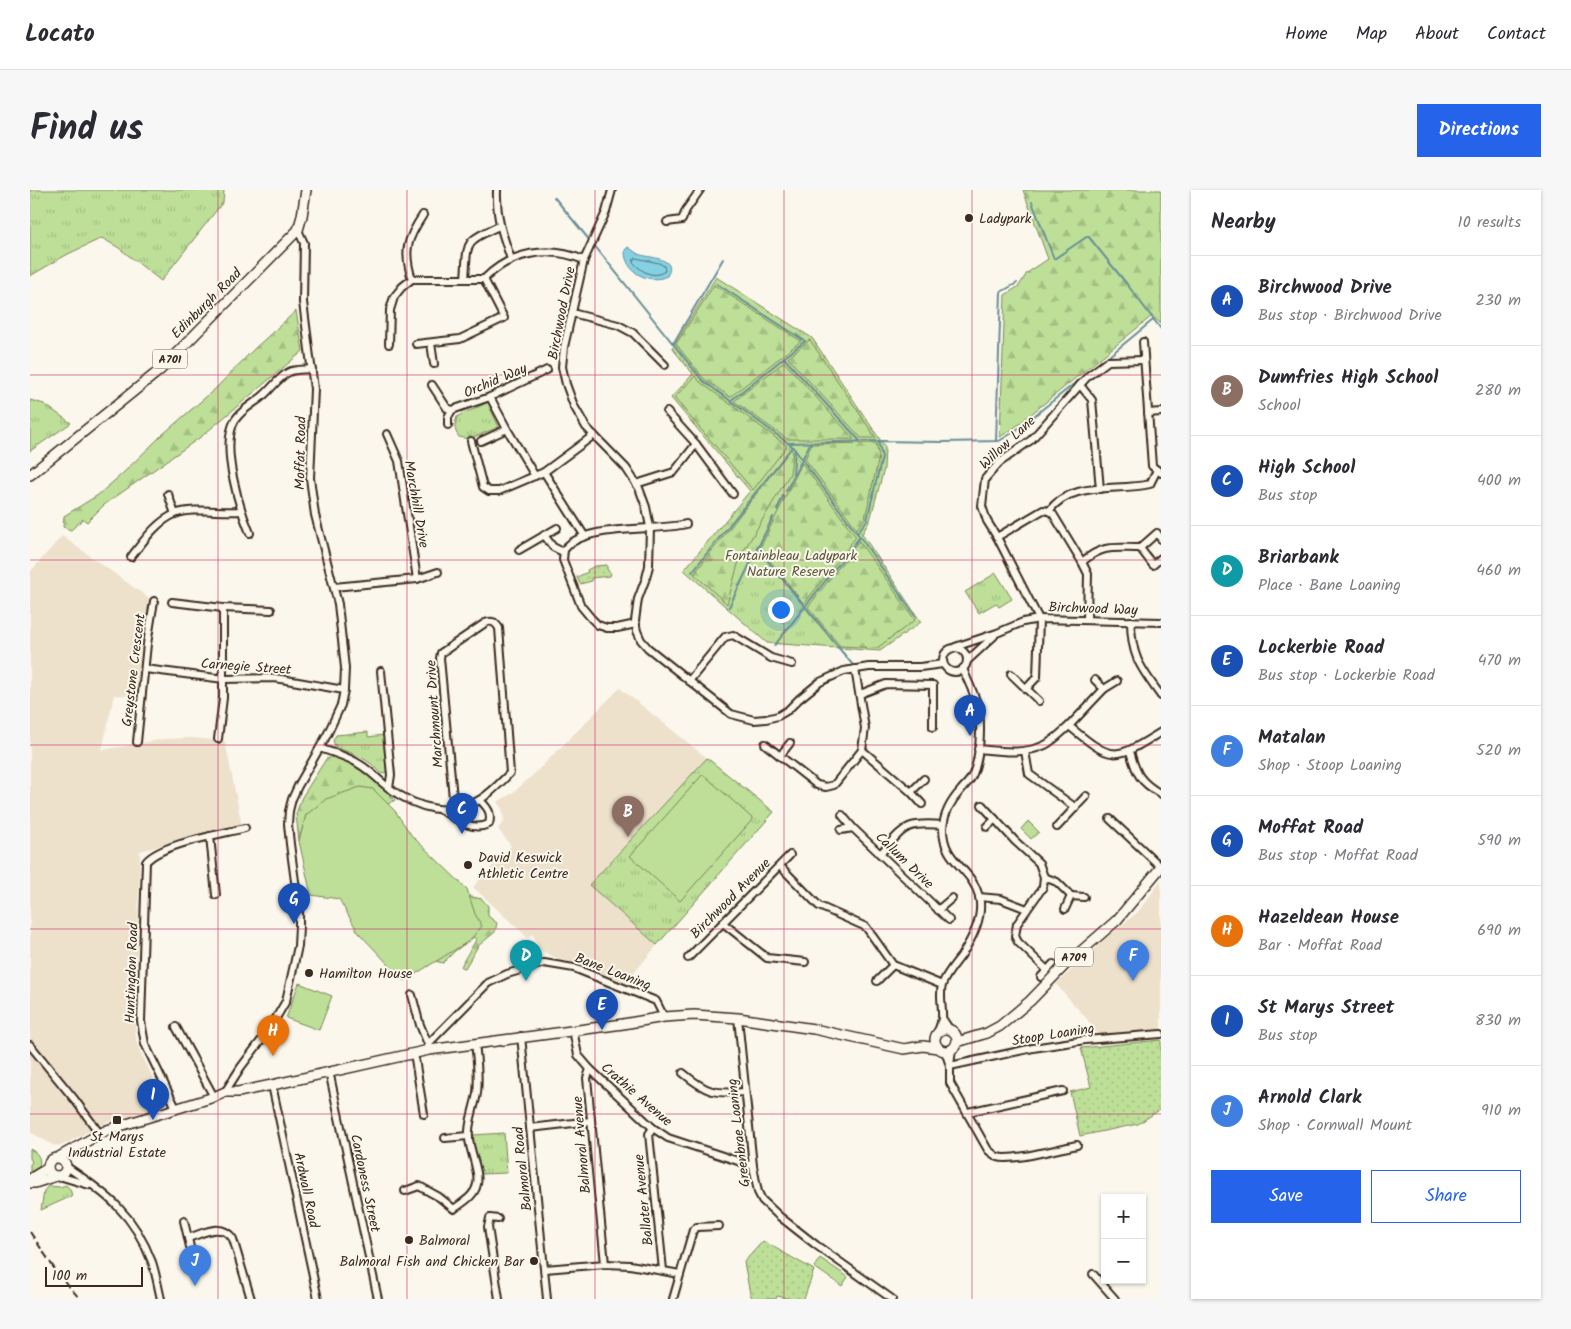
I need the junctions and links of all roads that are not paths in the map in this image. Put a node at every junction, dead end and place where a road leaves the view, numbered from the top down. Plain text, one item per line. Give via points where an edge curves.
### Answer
1 (306, 190) edge
2 (497, 190) edge
3 (612, 190) edge
4 (700, 190) edge
5 (423, 215) dead end
6 (667, 222) dead end
7 (499, 226) junction
8 (298, 230) junction
9 (511, 259) junction
10 (584, 260) junction
11 (412, 279) junction
12 (465, 279) junction
13 (484, 279) junction
14 (572, 313) junction
15 (1142, 342) dead end
16 (431, 343) junction
17 (389, 344) dead end
18 (416, 344) dead end
19 (1144, 360) junction
20 (434, 364) dead end
21 (665, 365) dead end
22 (312, 369) junction
23 (547, 370) dead end
24 (432, 385) dead end
25 (1080, 385) junction
26 (490, 397) junction
27 (452, 410) junction
28 (667, 412) dead end
29 (1161, 412) edge
30 (1148, 413) junction
31 (448, 426) dead end
32 (507, 429) junction
33 (387, 434) dead end
34 (594, 436) junction
35 (481, 441) dead end
36 (471, 442) dead end
37 (696, 444) junction
38 (544, 472) junction
39 (1159, 472) edge
40 (30, 475) edge
41 (535, 476) junction
42 (636, 484) junction
43 (1100, 489) junction
44 (168, 494) dead end
45 (733, 494) dead end
46 (241, 511) junction
47 (1048, 511) junction
48 (175, 514) junction
49 (686, 524) dead end
50 (650, 527) junction
51 (557, 528) dead end
52 (250, 533) dead end
53 (544, 535) junction
54 (584, 536) junction
55 (998, 537) junction
56 (1161, 539) edge
57 (1140, 548) junction
58 (519, 550) dead end
59 (563, 552) junction
60 (131, 557) dead end
61 (1161, 558) edge
62 (1082, 562) junction
63 (438, 572) dead end
64 (417, 579) junction
65 (334, 587) junction
66 (154, 601) dead end
67 (172, 602) dead end
68 (224, 608) junction
69 (271, 610) dead end
70 (1039, 619) junction
71 (1087, 619) junction
72 (1131, 621) junction
73 (1161, 622) edge
74 (636, 624) junction
75 (997, 633) junction
76 (955, 647) junction
77 (967, 661) junction
78 (792, 664) dead end
79 (943, 664) junction
80 (963, 668) junction
81 (145, 669) junction
82 (855, 669) junction
83 (381, 671) dead end
84 (1011, 674) dead end
85 (224, 679) junction
86 (1095, 680) dead end
87 (1117, 680) dead end
88 (689, 681) junction
89 (1026, 689) junction
90 (1104, 689) junction
91 (344, 690) junction
92 (860, 694) junction
93 (1161, 696) edge
94 (1039, 701) dead end
95 (1069, 726) junction
96 (933, 727) dead end
97 (1161, 732) edge
98 (218, 739) dead end
99 (137, 742) dead end
100 (790, 743) dead end
101 (765, 744) dead end
102 (320, 748) junction
103 (978, 749) junction
104 (862, 750) junction
105 (1025, 751) junction
106 (1130, 751) junction
107 (780, 756) junction
108 (924, 780) dead end
109 (389, 788) junction
110 (911, 792) junction
111 (1161, 794) edge
112 (1086, 796) dead end
113 (480, 800) junction
114 (922, 804) dead end
115 (982, 805) dead end
116 (1076, 808) junction
117 (454, 809) junction
118 (441, 810) junction
119 (842, 814) dead end
120 (995, 819) junction
121 (1110, 819) dead end
122 (943, 826) junction
123 (1058, 826) dead end
124 (987, 827) dead end
125 (245, 828) dead end
126 (853, 828) junction
127 (842, 830) dead end
128 (210, 836) junction
129 (880, 854) junction
130 (790, 855) dead end
131 (780, 866) junction
132 (1161, 867) edge
133 (1044, 877) junction
134 (216, 895) dead end
135 (979, 896) junction
136 (1071, 896) junction
137 (1084, 897) dead end
138 (952, 898) dead end
139 (1027, 909) junction
140 (1065, 909) dead end
141 (938, 910) junction
142 (949, 920) dead end
143 (723, 923) junction
144 (688, 958) dead end
145 (805, 962) dead end
146 (1053, 964) dead end
147 (893, 965) junction
148 (1047, 970) junction
149 (1041, 977) dead end
150 (877, 982) dead end
151 (942, 984) junction
152 (412, 995) dead end
153 (664, 1016) junction
154 (738, 1018) junction
155 (942, 1018) junction
156 (176, 1027) dead end
157 (573, 1030) junction
158 (1161, 1034) edge
159 (937, 1035) junction
160 (521, 1036) junction
161 (475, 1043) junction
162 (950, 1043) junction
163 (30, 1045) edge
164 (923, 1046) junction
165 (429, 1047) junction
166 (414, 1053) junction
167 (950, 1066) junction
168 (590, 1070) junction
169 (329, 1071) junction
170 (683, 1073) dead end
171 (272, 1085) junction
172 (1063, 1091) dead end
173 (225, 1092) junction
174 (745, 1092) junction
175 (214, 1097) junction
176 (176, 1108) junction
177 (968, 1112) junction
178 (424, 1114) dead end
179 (591, 1121) junction
180 (530, 1128) junction
181 (653, 1128) junction
182 (100, 1134) junction
183 (468, 1136) junction
184 (445, 1138) dead end
185 (1077, 1146) dead end
186 (75, 1150) junction
187 (59, 1157) junction
188 (66, 1165) junction
189 (753, 1166) junction
190 (48, 1168) junction
191 (57, 1176) junction
192 (30, 1182) edge
193 (93, 1186) junction
194 (406, 1191) dead end
195 (498, 1219) dead end
196 (184, 1222) dead end
197 (719, 1226) dead end
198 (188, 1238) junction
199 (190, 1247) dead end
200 (605, 1264) junction
201 (545, 1269) junction
202 (663, 1270) junction
203 (680, 1274) junction
204 (1094, 1274) dead end
205 (161, 1299) edge
206 (251, 1299) edge
207 (318, 1299) edge
208 (378, 1299) edge
209 (499, 1299) edge
210 (547, 1299) edge
211 (673, 1299) edge
212 (892, 1299) edge
213 (1115, 1299) edge

1 - 8 main road
2 - 7 street
3 - 10 street, Birchwood Drive via 606,212
4 - 6 street via 682,220
5 - 11 street via 408,242 407,264
7 - 9 street
7 - 12 street via 470,242
8 - 22 street, Moffat Road via 304,242 303,302
8 - 40 main road, Edinburgh Road / A701 via 160,370
9 - 10 street via 538,252
9 - 13 street
10 - 14 street, Birchwood Drive
11 - 12 street
11 - 17 street via 394,297 390,310
12 - 13 street
13 - 16 street via 504,318 460,339
14 - 21 street via 618,325 632,333
14 - 34 street, Birchwood Drive via 562,367 574,406
15 - 19 street
16 - 18 street
16 - 20 street
19 - 25 street, Willow Lane via 1108,361
19 - 30 street
22 - 46 street via 290,371 245,408 234,422 230,442 231,470
22 - 65 street, Moffat Road via 310,478 315,515
23 - 26 street, Orchid Way
24 - 27 street, Orchid Way via 447,408
25 - 43 street via 1092,400
25 - 55 street, Willow Lane via 1032,440 999,463 985,479 982,506
26 - 27 street, Orchid Way
26 - 32 street
27 - 31 street, Orchid Way
28 - 37 street
29 - 30 street
30 - 39 street via 1152,466
32 - 35 street
32 - 41 street
33 - 64 street, Marchhill Drive via 399,461
34 - 38 street
34 - 42 street, Birchwood Drive via 626,468
36 - 41 street via 483,487 489,491 499,491
37 - 42 street via 674,472
37 - 45 street
38 - 41 street
38 - 54 street
39 - 43 street via 1150,484
42 - 50 street, Birchwood Drive
43 - 47 street via 1072,494 1054,503
44 - 48 street
46 - 48 street
46 - 52 street
47 - 55 street via 1042,510
47 - 62 street
48 - 60 street via 161,523
49 - 50 street
50 - 54 street
50 - 74 street, Birchwood Drive via 649,566 635,611
51 - 53 street
53 - 58 street
53 - 59 street via 553,547
54 - 59 street via 566,546
55 - 70 street, Willow Lane
56 - 57 street via 1157,533
57 - 61 street via 1153,565
57 - 62 street via 1104,548
59 - 74 street via 563,560 581,606 591,618 607,628
62 - 71 street via 1088,574
63 - 64 street
64 - 65 street
65 - 91 street, Moffat Road via 345,668
66 - 81 street, Greystone Crescent
67 - 68 street
68 - 69 street
68 - 85 street
70 - 71 street, Birchwood Way
70 - 75 street, Birchwood Way
70 - 89 street via 1037,677
71 - 72 street, Birchwood Way
72 - 73 street, Birchwood Way
72 - 93 street via 1135,655
74 - 88 street, Birchwood Drive via 641,640 648,648
75 - 76 street, Birchwood Way
75 - 77 street, Birchwood Way
76 - 77 street via 965,653
76 - 79 street via 945,652
77 - 80 street
78 - 88 street via 771,658 733,635 720,642
79 - 80 street via 952,672
79 - 82 street, Birchwood Drive
80 - 103 street via 978,706
81 - 85 street, Carnegie Street
81 - 99 street, Greystone Crescent
82 - 88 street, Birchwood Drive via 820,682 788,710 766,720 731,714
82 - 92 street
83 - 109 street via 391,776
84 - 89 street
85 - 91 street, Carnegie Street via 274,678
85 - 98 street
86 - 90 street
87 - 90 street
89 - 94 street
90 - 95 street
91 - 102 street, Moffat Road via 341,705
92 - 96 street via 886,684 932,685
92 - 104 street via 865,728
95 - 105 street via 1046,745
95 - 106 street via 1106,753
97 - 106 street
100 - 107 street
101 - 107 street
102 - 109 street via 358,763
102 - 173 street, Moffat Road via 292,799 289,811 299,918 298,946 288,992 280,1014
103 - 105 street
103 - 122 street via 971,779 953,800
104 - 107 street via 834,785 826,787 817,785
104 - 110 street
105 - 116 street via 1029,774
106 - 111 street via 1134,769 1142,782
108 - 110 street
109 - 118 street via 412,803
110 - 114 street
112 - 116 street
113 - 117 street
113 - 117 street, Marchmount Drive via 510,773 499,628 490,621 441,653
113 - 118 street via 491,817 481,828 471,828
115 - 120 street
116 - 123 street
117 - 118 street
119 - 126 street, Callum Drive
120 - 124 street
120 - 133 street via 1040,863
121 - 132 street
122 - 129 street via 923,824 907,827
122 - 135 street via 945,844 952,858
125 - 128 street
126 - 127 street
126 - 129 street, Callum Drive
128 - 134 street
128 - 176 street, Huntingdon Road via 151,856 146,862 142,1035
129 - 141 street, Callum Drive
130 - 131 street, Birchwood Avenue
131 - 143 street, Birchwood Avenue
131 - 147 street via 819,906 866,927
132 - 162 main road, A709 via 1117,920 1058,971 1030,1001 987,1033
133 - 136 street via 1057,882
133 - 139 street via 1043,887
135 - 139 street via 1001,899
135 - 151 street via 980,913 976,929
136 - 137 street
136 - 140 street
138 - 141 street
139 - 148 street via 1017,924 1015,936
141 - 142 street, Callum Drive
143 - 144 street, Birchwood Avenue
143 - 145 street via 767,958
146 - 148 street
147 - 150 street
147 - 151 street
148 - 149 street
151 - 155 street
152 - 165 street
153 - 154 main road, A709
153 - 157 main road, A709
153 - 165 street, Bane Loaning via 656,1001 574,968 544,963 488,983
154 - 164 main road, A709 via 814,1029 904,1049
154 - 174 street, Greenbrae Loaning
155 - 159 street
155 - 162 street
156 - 175 street
157 - 160 main road, A709
157 - 168 street via 578,1055
158 - 167 street, Stoop Loaning via 1085,1040
159 - 162 main road, A709 via 944,1030
159 - 162 main road via 935,1043
159 - 164 main road, A709
160 - 161 main road, A709
160 - 180 street, Balmoral Road
161 - 165 main road, A709
161 - 183 street via 477,1093
162 - 164 main road, A709
162 - 167 street
163 - 182 street
165 - 166 main road, A709
166 - 169 main road, A709
166 - 178 street
167 - 177 street via 950,1083
168 - 179 street, Balmoral Avenue via 587,1078
168 - 181 street, Crathie Avenue
169 - 171 main road, A709
169 - 208 street, Cardoness Street
170 - 174 street via 699,1087 718,1094
171 - 173 main road, A709
171 - 207 street, Ardwall Road
172 - 177 street
173 - 175 main road, A709
174 - 189 street, Greenbrae Loaning
175 - 176 main road, A709
176 - 182 main road, A709
177 - 185 street via 988,1150 997,1157
179 - 180 street
179 - 200 street, Balmoral Avenue
180 - 201 street, Balmoral Road
181 - 189 street, Crathie Avenue via 668,1138
181 - 202 street, Ballater Avenue via 649,1134
182 - 186 main road, A709
183 - 184 street
183 - 194 street via 478,1175 475,1191 469,1198 454,1209 419,1186
186 - 187 main road, A709
186 - 188 main road, A709
187 - 188 main road
187 - 190 main road via 51,1160
188 - 191 main road via 64,1173
188 - 193 street
189 - 212 street, Greenbrae Loaning via 762,1200 816,1245
190 - 191 main road
190 - 192 main road
191 - 192 main road via 35,1184
191 - 193 street
193 - 205 street via 114,1201 136,1228 152,1263
195 - 209 street via 490,1218 488,1227
196 - 198 street
197 - 203 street via 693,1230
198 - 199 street
198 - 206 street via 222,1229 229,1233 234,1239
200 - 201 street
200 - 202 street
201 - 210 street, Balmoral Road
202 - 203 street
203 - 211 street
204 - 213 street

